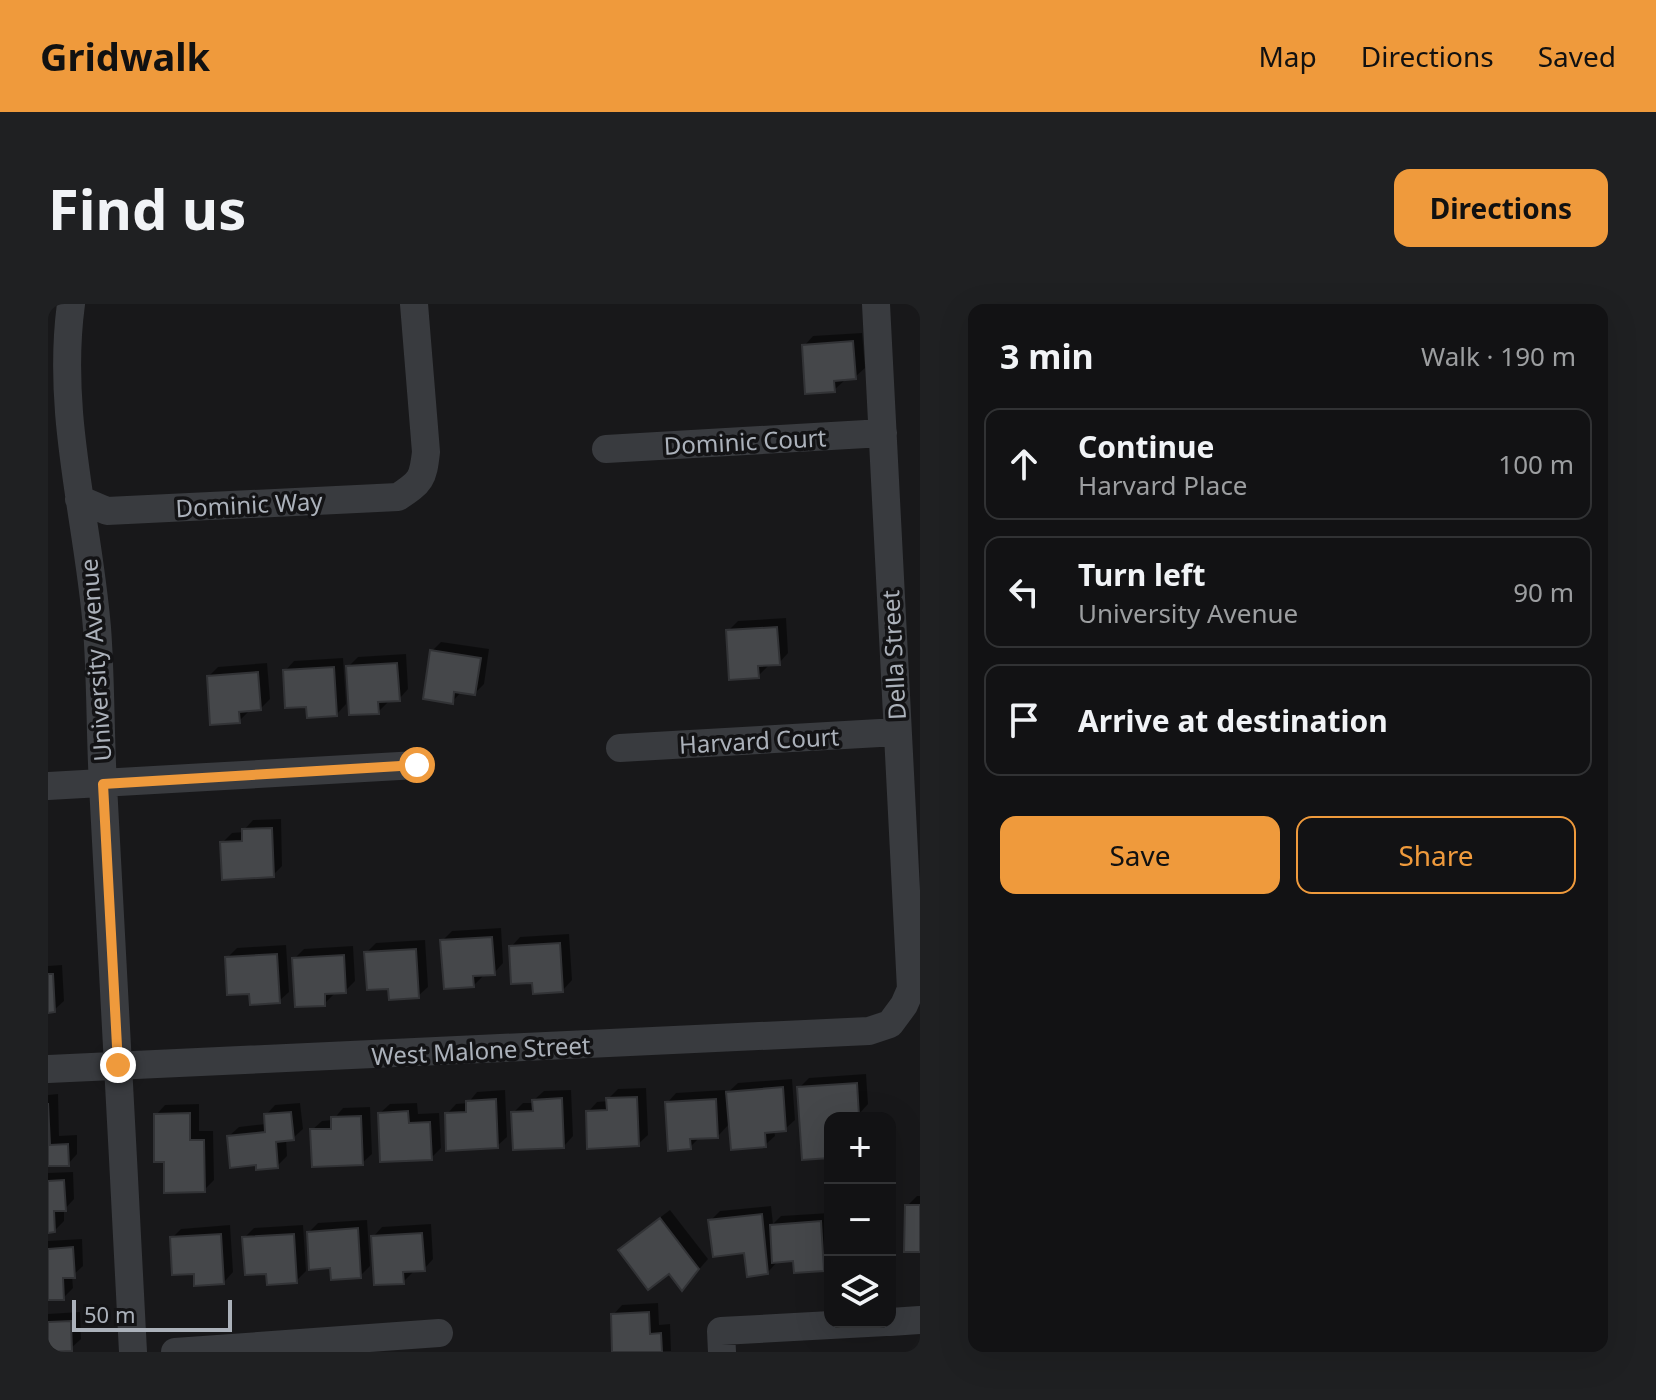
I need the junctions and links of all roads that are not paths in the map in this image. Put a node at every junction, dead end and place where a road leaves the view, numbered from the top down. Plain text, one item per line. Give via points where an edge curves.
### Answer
1 (71, 304) edge
2 (414, 304) edge
3 (876, 304) edge
4 (883, 433) junction
5 (606, 449) dead end
6 (79, 499) junction
7 (897, 732) junction
8 (620, 748) dead end
9 (417, 765) dead end
10 (103, 784) junction
11 (48, 786) edge
12 (904, 1005) joint
13 (118, 1065) junction
14 (48, 1069) edge
15 (920, 1320) edge
16 (896, 1322) edge
17 (838, 1328) edge
18 (439, 1333) dead end
19 (722, 1342) edge
20 (133, 1352) edge
21 (175, 1352) edge

1 - 6 street, University Avenue via 66,375
2 - 6 street, Dominic Way via 426,452 417,485 398,497 107,511
3 - 4 street, Della Street
4 - 5 street, Dominic Court
4 - 7 street, Della Street
6 - 10 street, University Avenue via 97,628
7 - 8 street, Harvard Court
7 - 12 street, Della Street via 911,989
9 - 10 street
10 - 11 street
10 - 13 street, University Avenue
12 - 13 street, West Malone Street via 890,1024 869,1031
13 - 14 street, West Malone Street
13 - 20 street, University Avenue
15 - 16 street
17 - 19 street
18 - 21 street

